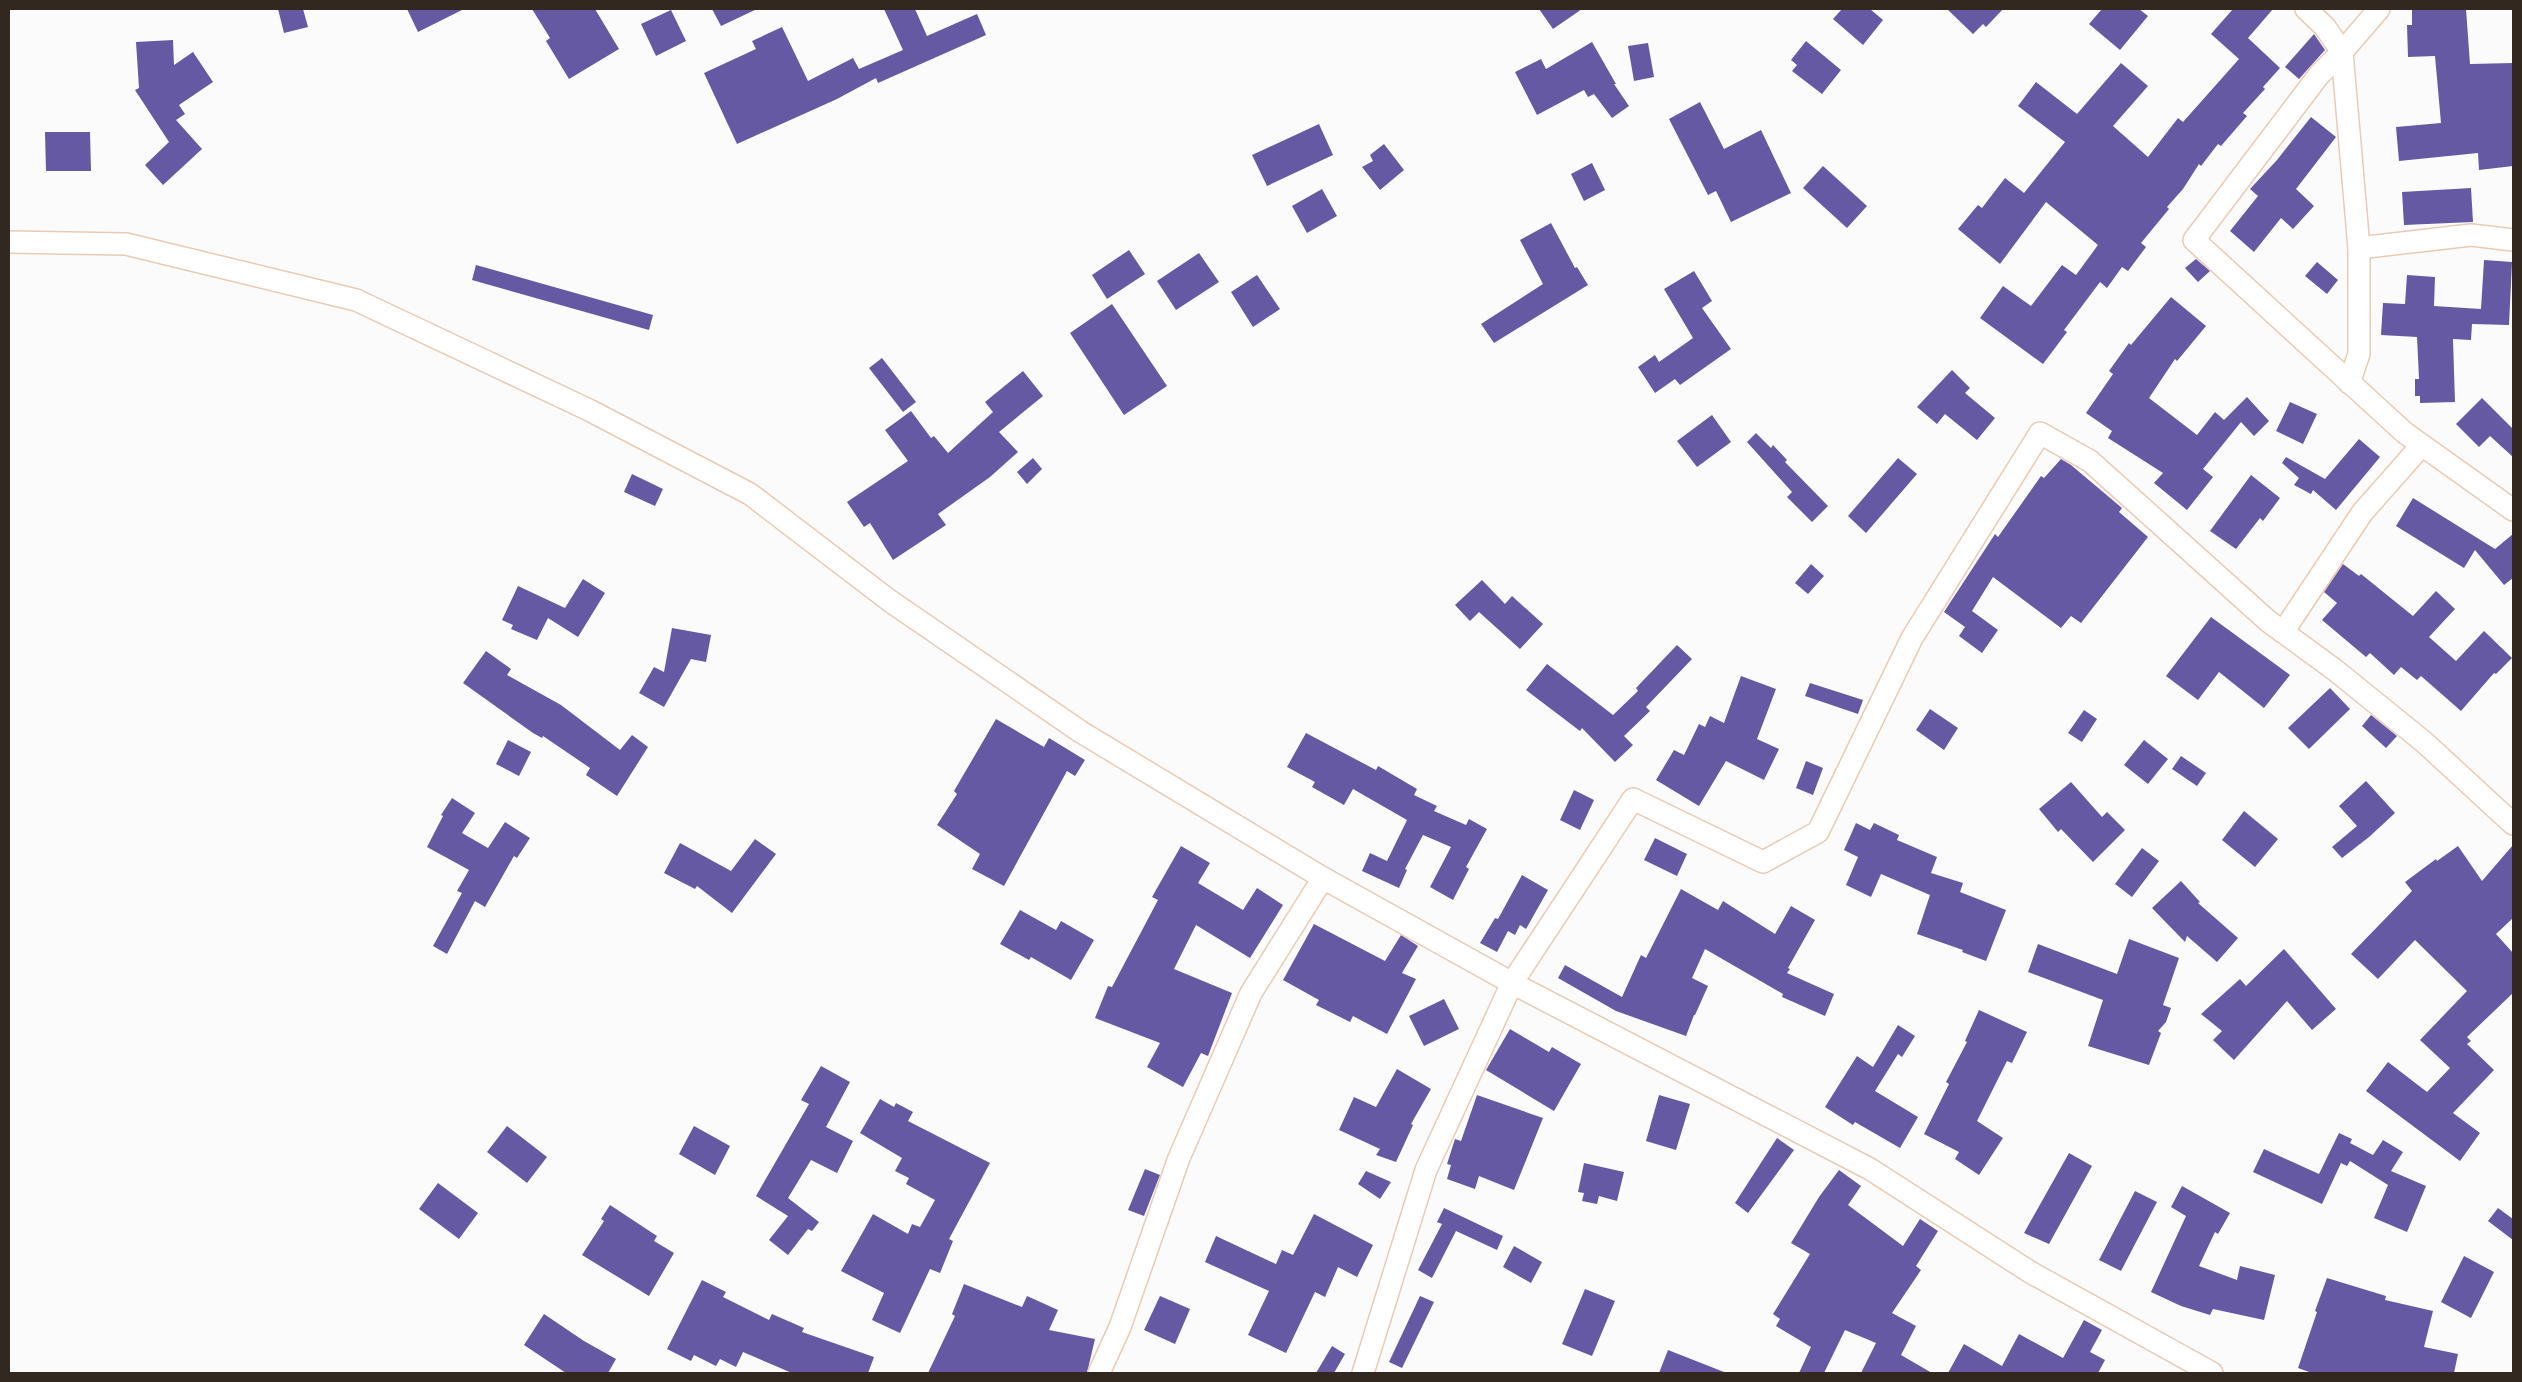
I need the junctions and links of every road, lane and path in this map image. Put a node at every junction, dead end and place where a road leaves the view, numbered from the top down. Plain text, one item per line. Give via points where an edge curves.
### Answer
1 (2306, 9) edge
2 (2378, 9) edge
3 (2342, 52) junction
4 (2513, 240) edge
5 (9, 242) edge
6 (2359, 248) junction
7 (2350, 383) junction
8 (2421, 446) junction
9 (2513, 510) edge
10 (2283, 632) junction
11 (2513, 824) edge
12 (1323, 878) junction
13 (1512, 983) junction
14 (1099, 1373) edge
15 (1363, 1373) edge
16 (2212, 1373) edge

1 - 3 street via 2325,27
2 - 3 street
3 - 6 street
3 - 7 street via 2319,75 2194,240
4 - 6 street via 2470,235
5 - 12 street via 126,244 356,300 589,410 750,494 890,601 1081,732
6 - 7 street via 2360,354
7 - 8 street
8 - 9 street
8 - 10 street via 2362,513
10 - 11 street via 2424,742
10 - 13 street via 2090,461 2040,433 1912,638 1818,832 1763,862 1633,799
12 - 13 street
12 - 14 street via 1251,993 1179,1158 1120,1327
13 - 15 street via 1426,1170
13 - 16 street via 1870,1169 2030,1272

